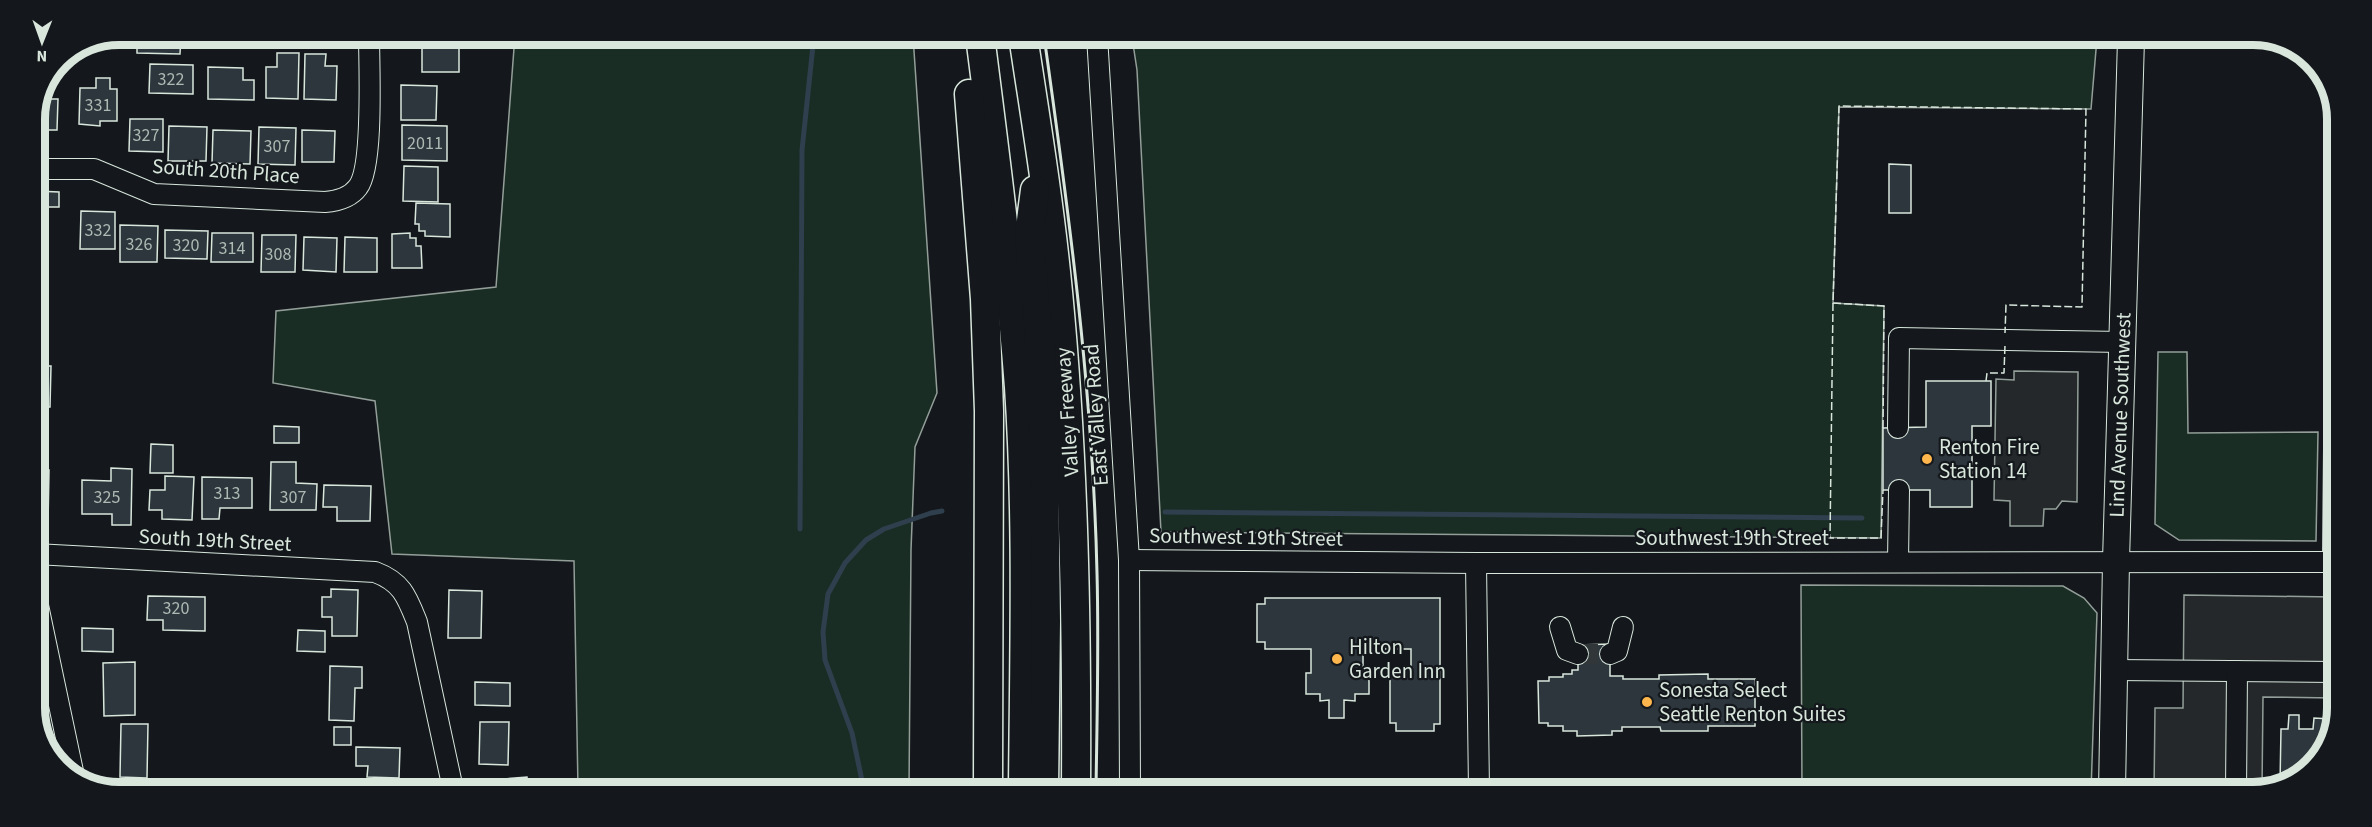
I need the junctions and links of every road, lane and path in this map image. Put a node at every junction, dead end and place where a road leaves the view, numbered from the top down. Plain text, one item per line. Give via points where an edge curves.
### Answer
1 (369, 45) edge
2 (963, 45) edge
3 (981, 45) edge
4 (1024, 45) edge
5 (1098, 45) edge
6 (2132, 45) edge
7 (1040, 149) junction
8 (45, 169) edge
9 (2122, 342) junction
10 (1898, 428) dead end
11 (1899, 490) dead end
12 (45, 555) edge
13 (1129, 560) junction
14 (2116, 561) junction
15 (1898, 562) junction
16 (2327, 562) edge
17 (1476, 563) junction
18 (1560, 627) dead end
19 (1623, 627) dead end
20 (45, 638) edge
21 (1578, 654) dead end
22 (1610, 654) dead end
23 (2114, 670) junction
24 (2236, 671) junction
25 (2327, 672) edge
26 (71, 764) edge
27 (451, 782) edge
28 (988, 782) edge
29 (1023, 782) edge
30 (1044, 782) edge
31 (1076, 782) edge
32 (1130, 782) edge
33 (1479, 782) edge
34 (2112, 782) edge
35 (2236, 782) edge

1 - 8 street, South 20th Place via 368,160 358,187 346,197 325,202 154,194 94,170
2 - 28 highway via 985,299
3 - 29 highway via 1002,205 1019,388 1025,560
4 - 7 highway, Valley Freeway
5 - 13 street, East Valley Road
6 - 9 main road, Lind Avenue Southwest
7 - 30 highway via 1029,236 1042,367
7 - 31 highway, Valley Freeway via 1058,292 1074,524
9 - 10 street via 1899,338
9 - 14 main road, Lind Avenue Southwest
11 - 15 street
12 - 27 street, South 19th Street via 375,572 391,578 406,596 417,622
13 - 17 street, Southwest 19th Street
13 - 32 street, East Valley Road
14 - 15 street, Southwest 19th Street
14 - 16 street, Southwest 19th Street
14 - 23 main road, Lind Avenue Southwest
15 - 17 street, Southwest 19th Street
17 - 33 street
18 - 21 street via 1567,650
19 - 22 street via 1617,651
20 - 26 street
23 - 24 street
23 - 34 main road, Lind Avenue Southwest
24 - 25 street
24 - 35 street

